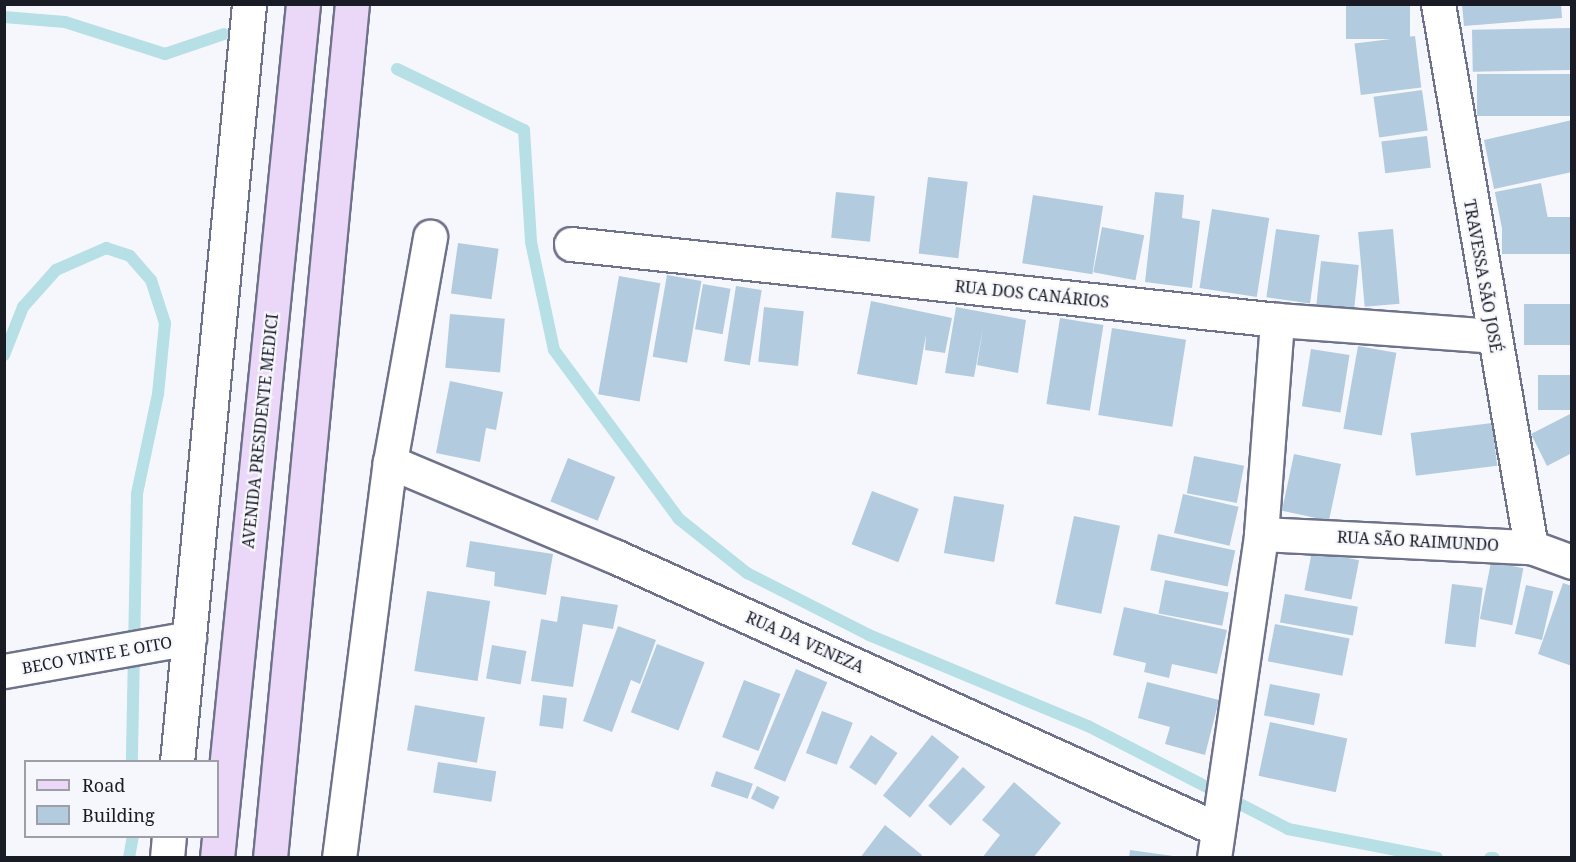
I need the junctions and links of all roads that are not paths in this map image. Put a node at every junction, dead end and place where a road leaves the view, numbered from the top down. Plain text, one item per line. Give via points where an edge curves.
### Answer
1 (249, 4) edge
2 (303, 4) edge
3 (352, 4) edge
4 (1438, 4) edge
5 (430, 237) dead end
6 (572, 244) dead end
7 (1277, 320) junction
8 (1493, 336) junction
9 (390, 462) junction
10 (1261, 534) junction
11 (1531, 547) junction
12 (1572, 562) edge
13 (189, 638) junction
14 (4, 671) edge
15 (177, 760) edge
16 (1216, 836) edge
17 (169, 838) edge
18 (167, 858) edge
19 (217, 858) edge
20 (270, 858) edge
21 (339, 858) edge

1 - 13 street
2 - 19 main road, AVENIDA PRESIDENTE MEDICI
3 - 20 main road
4 - 8 street, TRAVESSA SÃO JOSÉ
5 - 9 street
6 - 7 street, RUA DOS CANÁRIOS
7 - 8 street, RUA DOS CANÁRIOS
7 - 10 street
8 - 11 street, TRAVESSA SÃO JOSÉ
9 - 16 street, RUA DA VENEZA via 614,555
9 - 21 street
10 - 11 street, RUA SÃO RAIMUNDO
10 - 16 street
11 - 12 street, RUA SÃO RAIMUNDO
13 - 14 street, BECO VINTE E OITO
13 - 15 street
17 - 18 street

